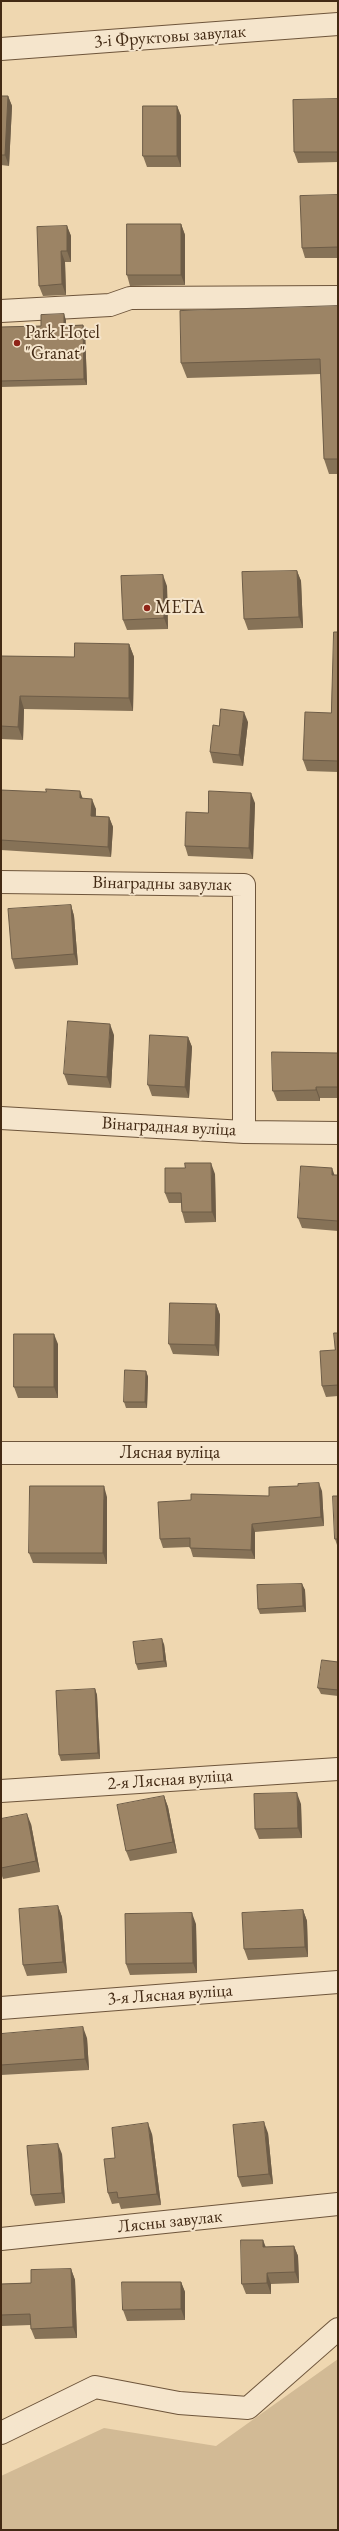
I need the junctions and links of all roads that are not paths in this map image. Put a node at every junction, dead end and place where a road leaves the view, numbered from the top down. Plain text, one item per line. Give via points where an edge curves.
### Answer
1 (338, 24) edge
2 (1, 49) edge
3 (338, 297) edge
4 (1, 311) edge
5 (1, 882) edge
6 (1, 1118) edge
7 (244, 1132) junction
8 (338, 1133) edge
9 (1, 1453) edge
10 (338, 1453) edge
11 (338, 1769) edge
12 (1, 1791) edge
13 (338, 1982) edge
14 (1, 2008) edge
15 (338, 2204) edge
16 (1, 2240) edge
17 (338, 2329) edge
18 (1, 2434) edge

1 - 2 street, 3-і Фруктовы завулак
3 - 4 street via 130,298 110,305
5 - 7 street, Вінаградны завулак via 244,885
6 - 7 street, Вінаградная вуліца
7 - 8 street, Вінаградная вуліца
9 - 10 street, Лясная вуліца
11 - 12 street, 2-я Лясная вуліца
13 - 14 street, 3-я Лясная вуліца
15 - 16 street, Лясны завулак
17 - 18 street via 248,2408 179,2403 95,2386

